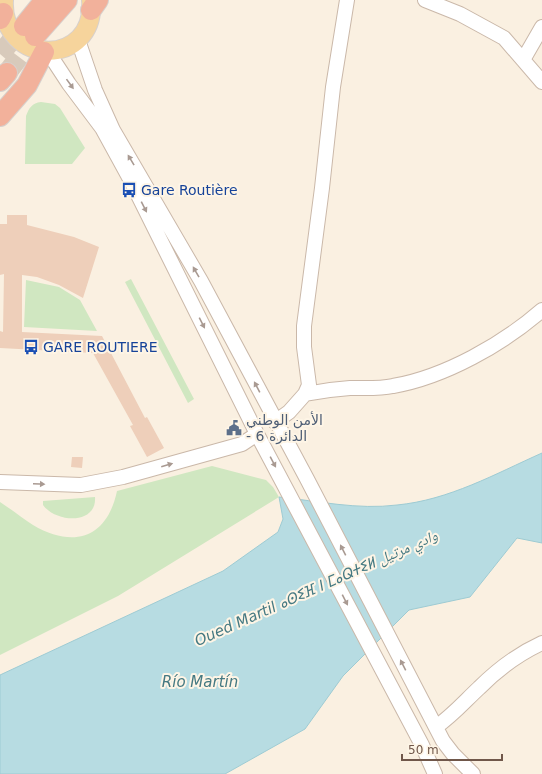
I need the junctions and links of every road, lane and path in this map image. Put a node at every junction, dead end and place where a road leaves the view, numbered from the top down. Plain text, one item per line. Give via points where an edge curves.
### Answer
1 (45, 0) edge
2 (67, 0) edge
3 (347, 0) edge
4 (425, 0) edge
5 (93, 3) edge
6 (2, 10) edge
7 (542, 27) edge
8 (78, 40) junction
9 (38, 41) junction
10 (523, 60) junction
11 (542, 82) edge
12 (0, 116) edge
13 (542, 310) edge
14 (305, 394) junction
15 (275, 422) junction
16 (257, 434) junction
17 (0, 482) edge
18 (542, 643) edge
19 (436, 727) junction
20 (435, 774) edge
21 (473, 774) edge

1 - 9 highway
2 - 9 highway
3 - 14 street via 333,87 304,326 309,385
4 - 10 street via 493,30 504,38
5 - 8 main road via 87,26
6 - 9 main road via 6,24 15,38 30,48
7 - 10 street
8 - 9 main road via 59,50
15 -> 8 street via 201,282 113,130 95,90
9 - 12 highway via 28,85
9 -> 16 street via 106,134
10 - 11 street
13 - 14 street via 496,343 440,372 394,386 337,389
14 - 15 street via 289,412
19 -> 15 street
17 -> 16 street via 81,485 108,480 242,444
16 -> 20 street
18 - 19 street via 507,664
19 - 21 street via 453,754

